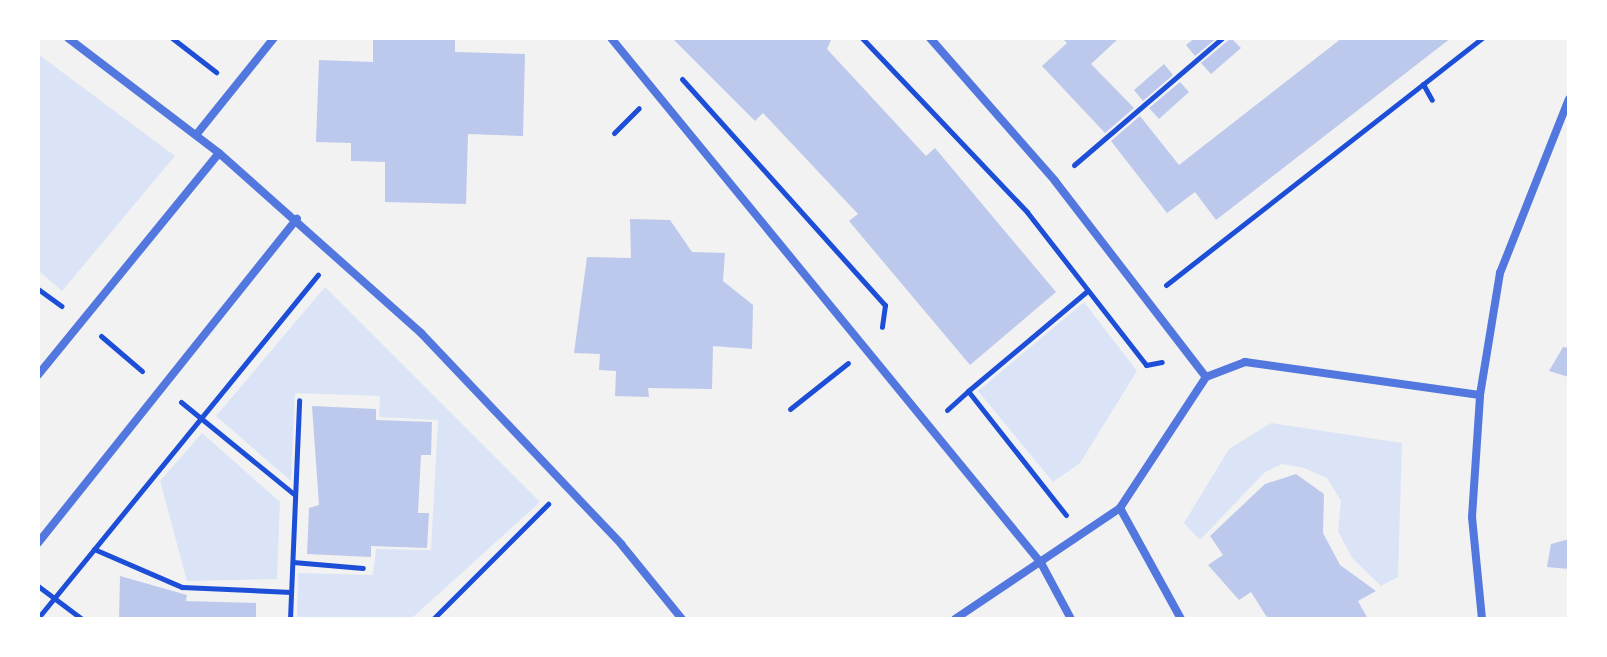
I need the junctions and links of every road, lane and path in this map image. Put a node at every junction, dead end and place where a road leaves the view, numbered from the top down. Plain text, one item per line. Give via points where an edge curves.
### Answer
1 (68, 38) edge
2 (172, 38) edge
3 (274, 38) edge
4 (611, 38) edge
5 (862, 38) edge
6 (930, 38) edge
7 (1222, 38) edge
8 (1482, 38) edge
9 (678, 74) dead end
10 (1423, 83) junction
11 (236, 87) junction
12 (1569, 99) edge
13 (1432, 100) dead end
14 (196, 135) junction
15 (219, 153) junction
16 (1055, 181) junction
17 (297, 219) junction
18 (335, 254) junction
19 (1086, 292) junction
20 (1147, 301) junction
21 (882, 328) junction
22 (891, 340) dead end
23 (867, 348) junction
24 (1190, 357) junction
25 (38, 375) edge
26 (1206, 377) junction
27 (968, 391) junction
28 (1480, 395) junction
29 (938, 398) dead end
30 (299, 400) dead end
31 (790, 409) dead end
32 (566, 486) junction
33 (1120, 508) junction
34 (1082, 535) junction
35 (38, 543) edge
36 (94, 549) junction
37 (293, 562) junction
38 (1041, 563) junction
39 (363, 568) dead end
40 (38, 586) edge
41 (291, 592) junction
42 (54, 598) junction
43 (38, 618) edge
44 (82, 619) edge
45 (290, 619) edge
46 (433, 619) edge
47 (682, 619) edge
48 (955, 619) edge
49 (1071, 619) edge
50 (1181, 619) edge
51 (1482, 619) edge

1 - 14 street
2 - 11 path
3 - 11 street
4 - 23 street
5 - 19 path via 1027,212
6 - 16 street
7 - 16 path
8 - 10 path
9 - 21 path via 885,305
10 - 13 path
10 - 20 path
11 - 14 street
12 - 28 street via 1500,273
14 - 15 street
15 - 17 street
15 - 25 street
16 - 20 street
17 - 18 street
17 - 35 street
18 - 32 street
18 - 36 path
19 - 24 path via 1146,365
19 - 27 path
20 - 24 street
21 - 22 path
21 - 23 path
23 - 31 path
23 - 38 street
24 - 26 street
26 - 28 street via 1245,362
26 - 33 street
27 - 29 path via 947,410
27 - 34 path
28 - 51 street via 1472,517
30 - 37 path
32 - 46 path
32 - 47 street
33 - 34 street
33 - 50 street
34 - 38 street
36 - 41 path via 182,587
36 - 42 path
37 - 39 path
37 - 41 path
38 - 48 street
38 - 49 street
40 - 42 path
41 - 45 path
42 - 43 path
42 - 44 path

